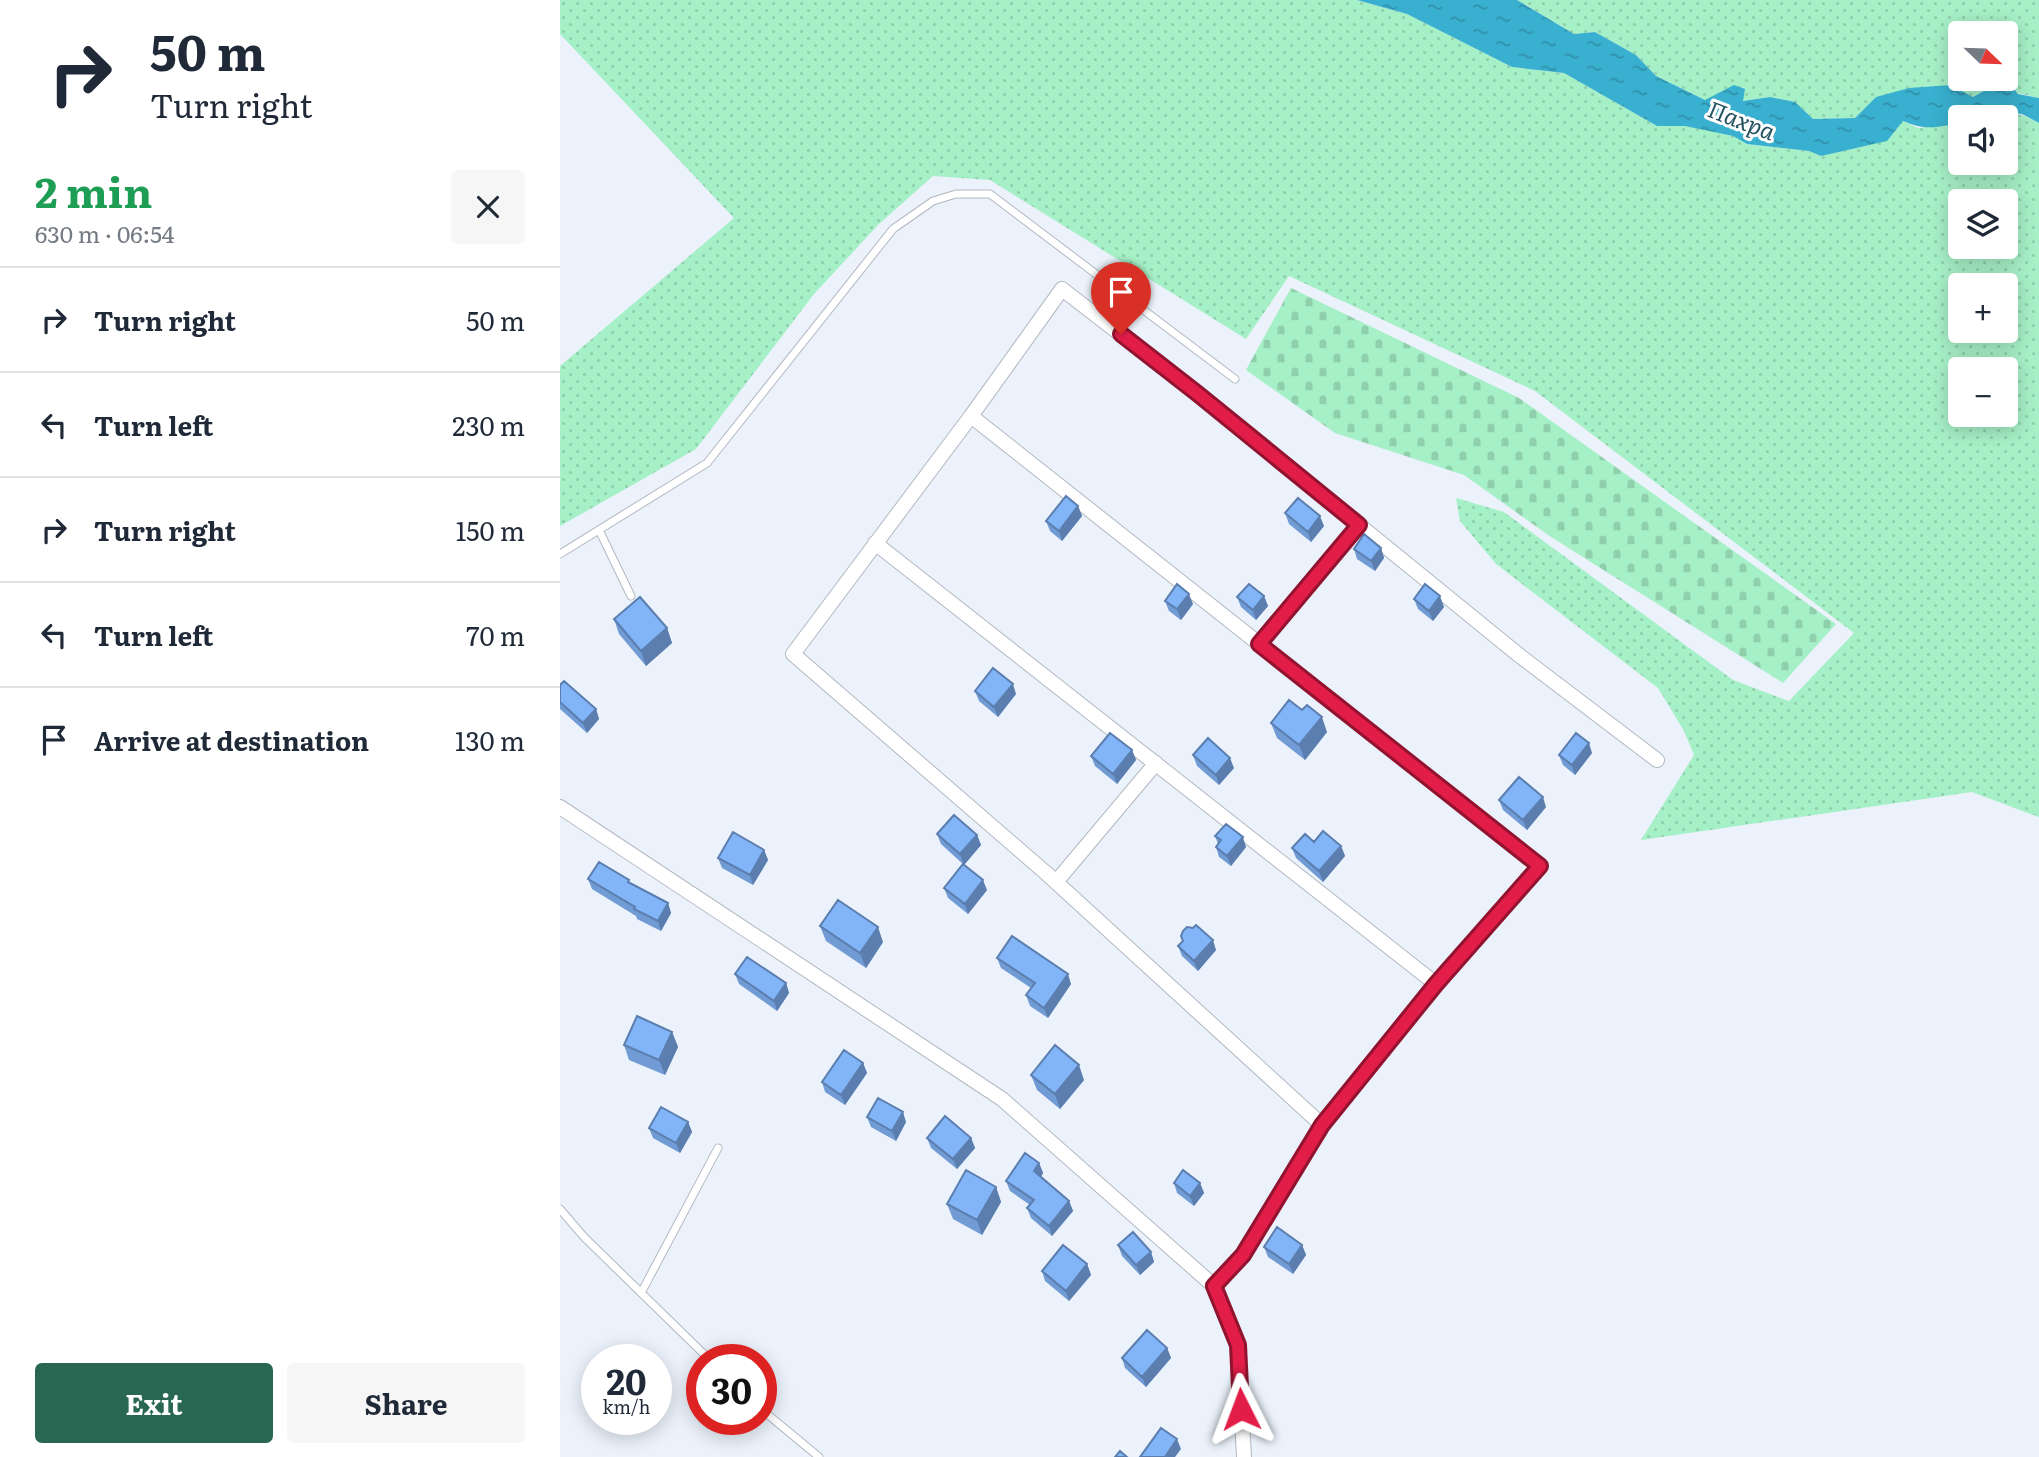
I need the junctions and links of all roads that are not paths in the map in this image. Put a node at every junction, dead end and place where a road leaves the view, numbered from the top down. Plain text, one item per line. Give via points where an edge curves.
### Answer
1 (1235, 379) dead end
2 (971, 416) junction
3 (1359, 525) junction
4 (598, 530) junction
5 (875, 542) junction
6 (560, 554) edge
7 (631, 596) dead end
8 (1259, 644) junction
9 (1657, 760) dead end
10 (1156, 763) junction
11 (560, 807) edge
12 (1056, 882) junction
13 (1436, 984) junction
14 (1322, 1125) junction
15 (718, 1148) dead end
16 (560, 1209) edge
17 (1214, 1286) junction
18 (641, 1293) junction
19 (694, 1344) edge
20 (777, 1422) edge
21 (819, 1457) edge
22 (1244, 1457) edge

1 - 4 lane via 990,194 956,194 933,201 893,229 707,463
2 - 3 street via 1062,289
2 - 5 street
2 - 8 street
3 - 8 street
3 - 9 street
4 - 6 lane
4 - 7 lane
5 - 10 street
5 - 12 street via 793,654
8 - 13 street via 1540,866
10 - 12 street
10 - 13 street
11 - 17 street via 1002,1099
12 - 14 street
13 - 14 street
14 - 17 street via 1243,1255
15 - 18 lane
16 - 18 lane
17 - 22 street via 1238,1345
18 - 19 lane
20 - 21 lane

